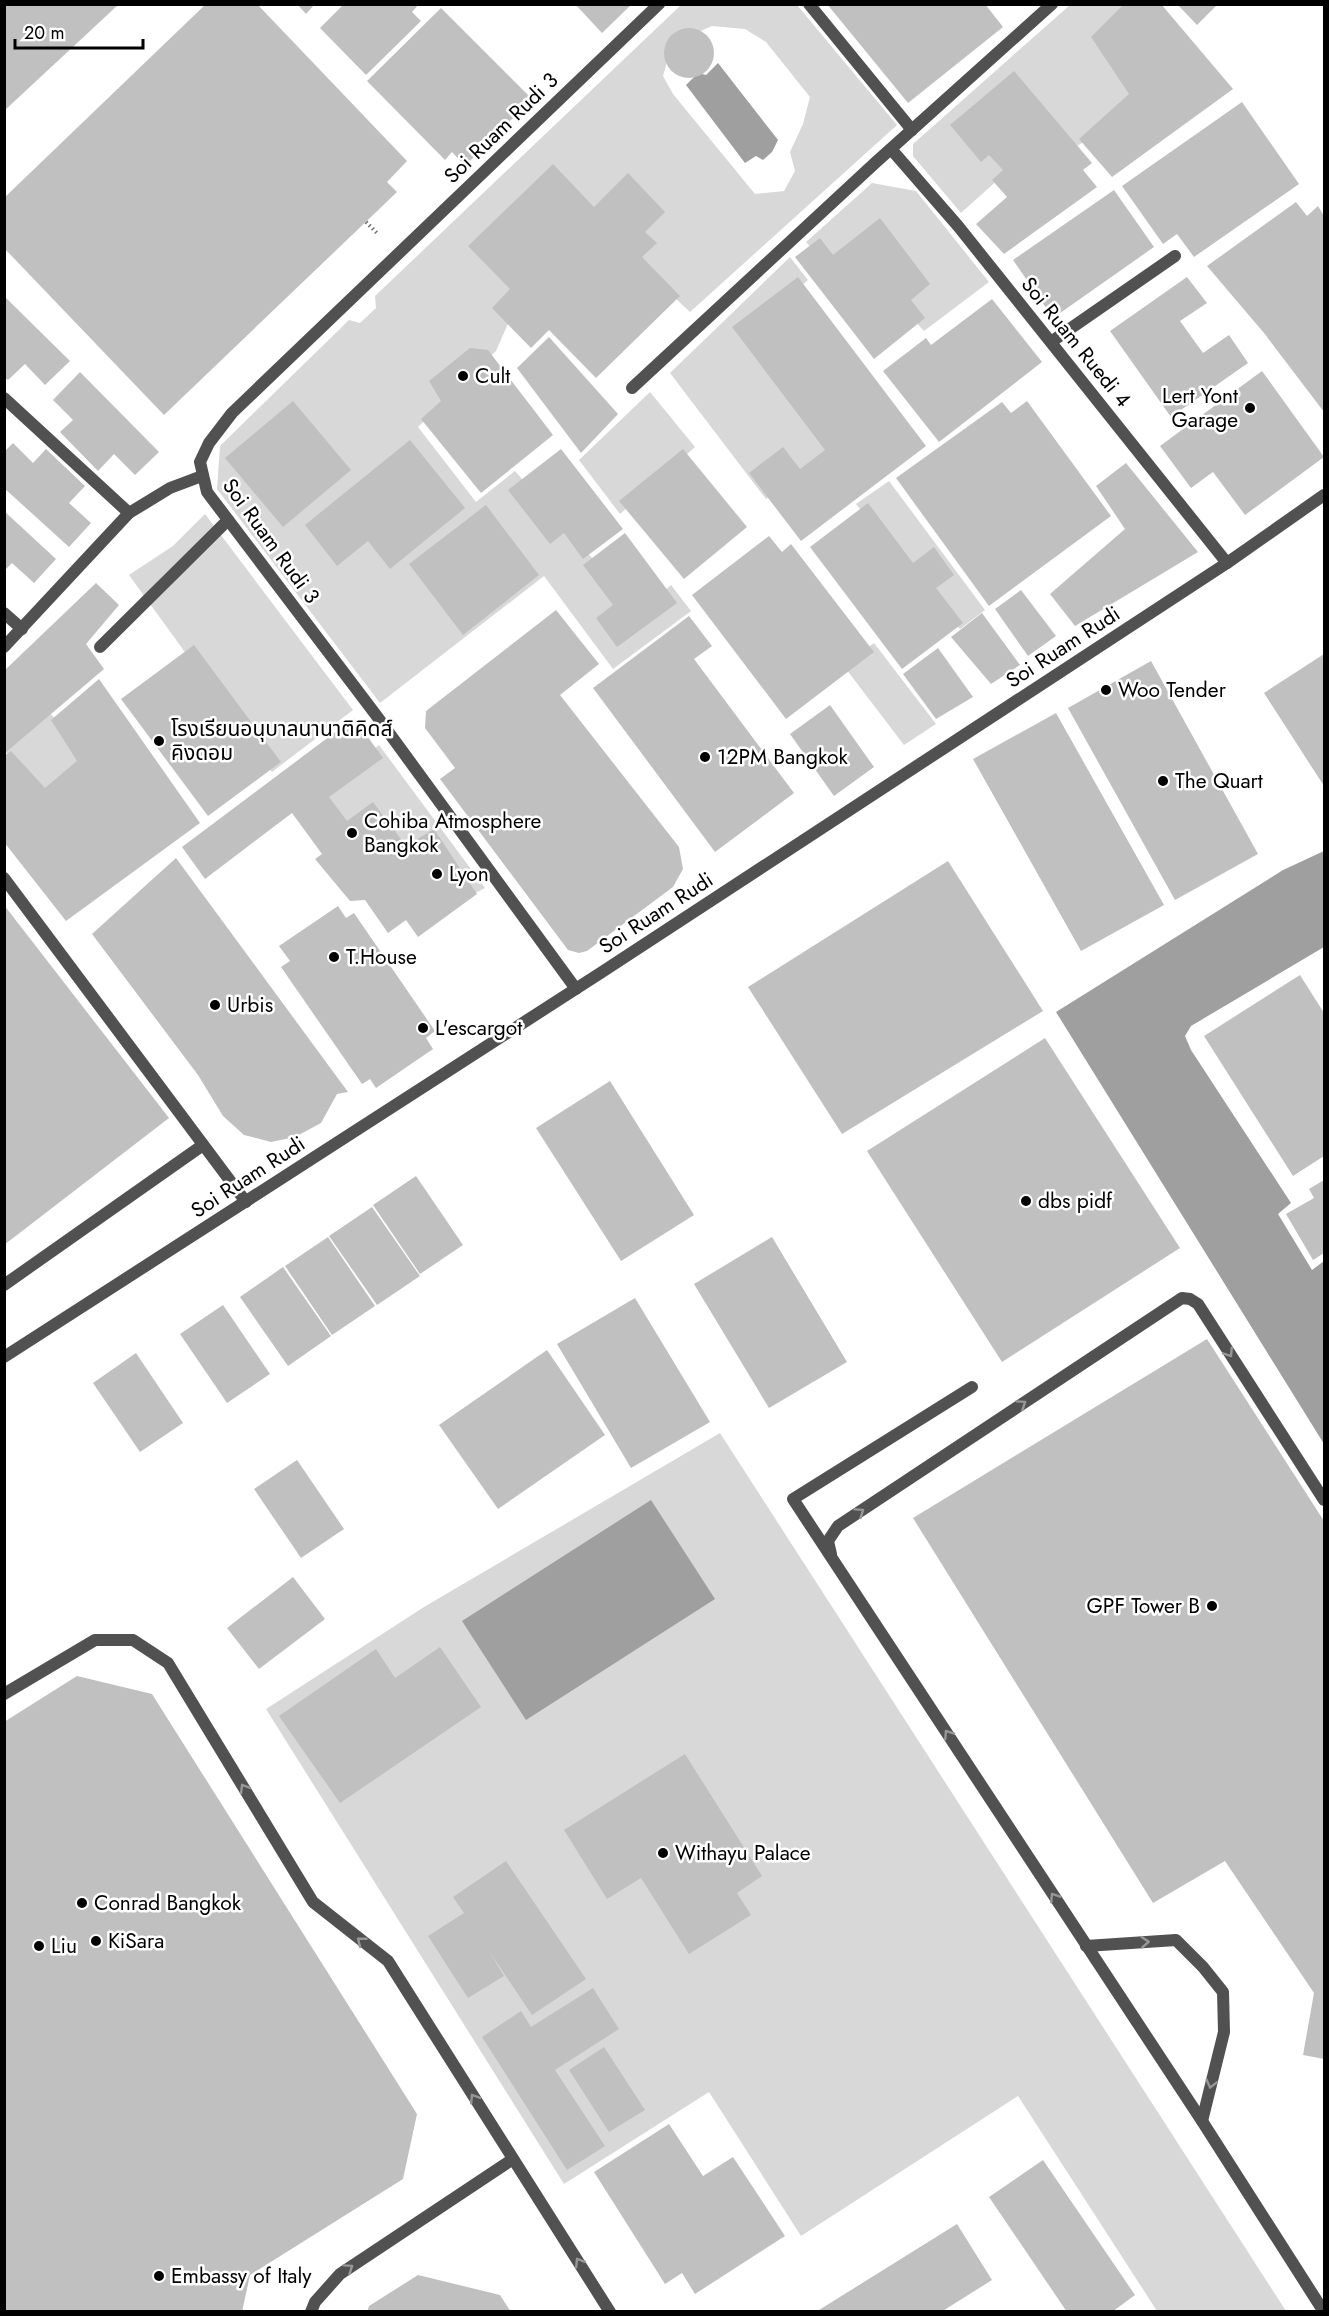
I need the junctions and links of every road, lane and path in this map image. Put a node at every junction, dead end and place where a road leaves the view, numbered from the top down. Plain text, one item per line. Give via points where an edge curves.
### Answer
1 (660, 4) edge
2 (809, 4) edge
3 (1052, 4) edge
4 (912, 130) junction
5 (891, 149) junction
6 (1175, 256) dead end
7 (1051, 342) junction
8 (632, 388) dead end
9 (4, 398) edge
10 (202, 476) junction
11 (1324, 495) edge
12 (129, 513) junction
13 (228, 520) junction
14 (1227, 563) junction
15 (4, 613) edge
16 (22, 629) junction
17 (4, 647) edge
18 (100, 647) dead end
19 (4, 878) edge
20 (576, 989) junction
21 (203, 1145) junction
22 (246, 1202) junction
23 (4, 1285) edge
24 (4, 1357) edge
25 (972, 1387) dead end
26 (1324, 1500) edge
27 (831, 1556) junction
28 (4, 1694) edge
29 (1086, 1946) junction
30 (1202, 2121) junction
31 (513, 2158) junction
32 (311, 2312) edge
33 (610, 2312) edge
34 (1324, 2312) edge

1 - 10 street, Soi Ruam Rudi 3 via 232,413 209,443 200,462
2 - 4 street
3 - 4 street
4 - 5 street
5 - 7 street, Soi Ruam Ruedi 4
5 - 8 street
6 - 7 street
7 - 14 street, Soi Ruam Ruedi 4
9 - 12 street
10 - 12 street via 170,488
10 - 13 street, Soi Ruam Rudi 3 via 207,492
11 - 14 street, Soi Ruam Rudi
12 - 16 street
13 - 18 street
13 - 20 street, Soi Ruam Rudi 3
14 - 20 street, Soi Ruam Rudi
15 - 16 street
16 - 17 street
19 - 21 street
20 - 22 street, Soi Ruam Rudi
21 - 22 street
21 - 23 street
22 - 24 street, Soi Ruam Rudi
25 - 27 street via 794,1499
27 -> 26 street via 828,1541 838,1526 1182,1298 1198,1304
29 -> 27 street
31 -> 28 street via 388,1961 313,1902 168,1663 133,1640 95,1640
29 - 30 street
29 -> 30 street via 1176,1940 1223,1992 1224,2032
30 - 34 street
32 -> 31 street via 340,2274
33 -> 31 street

